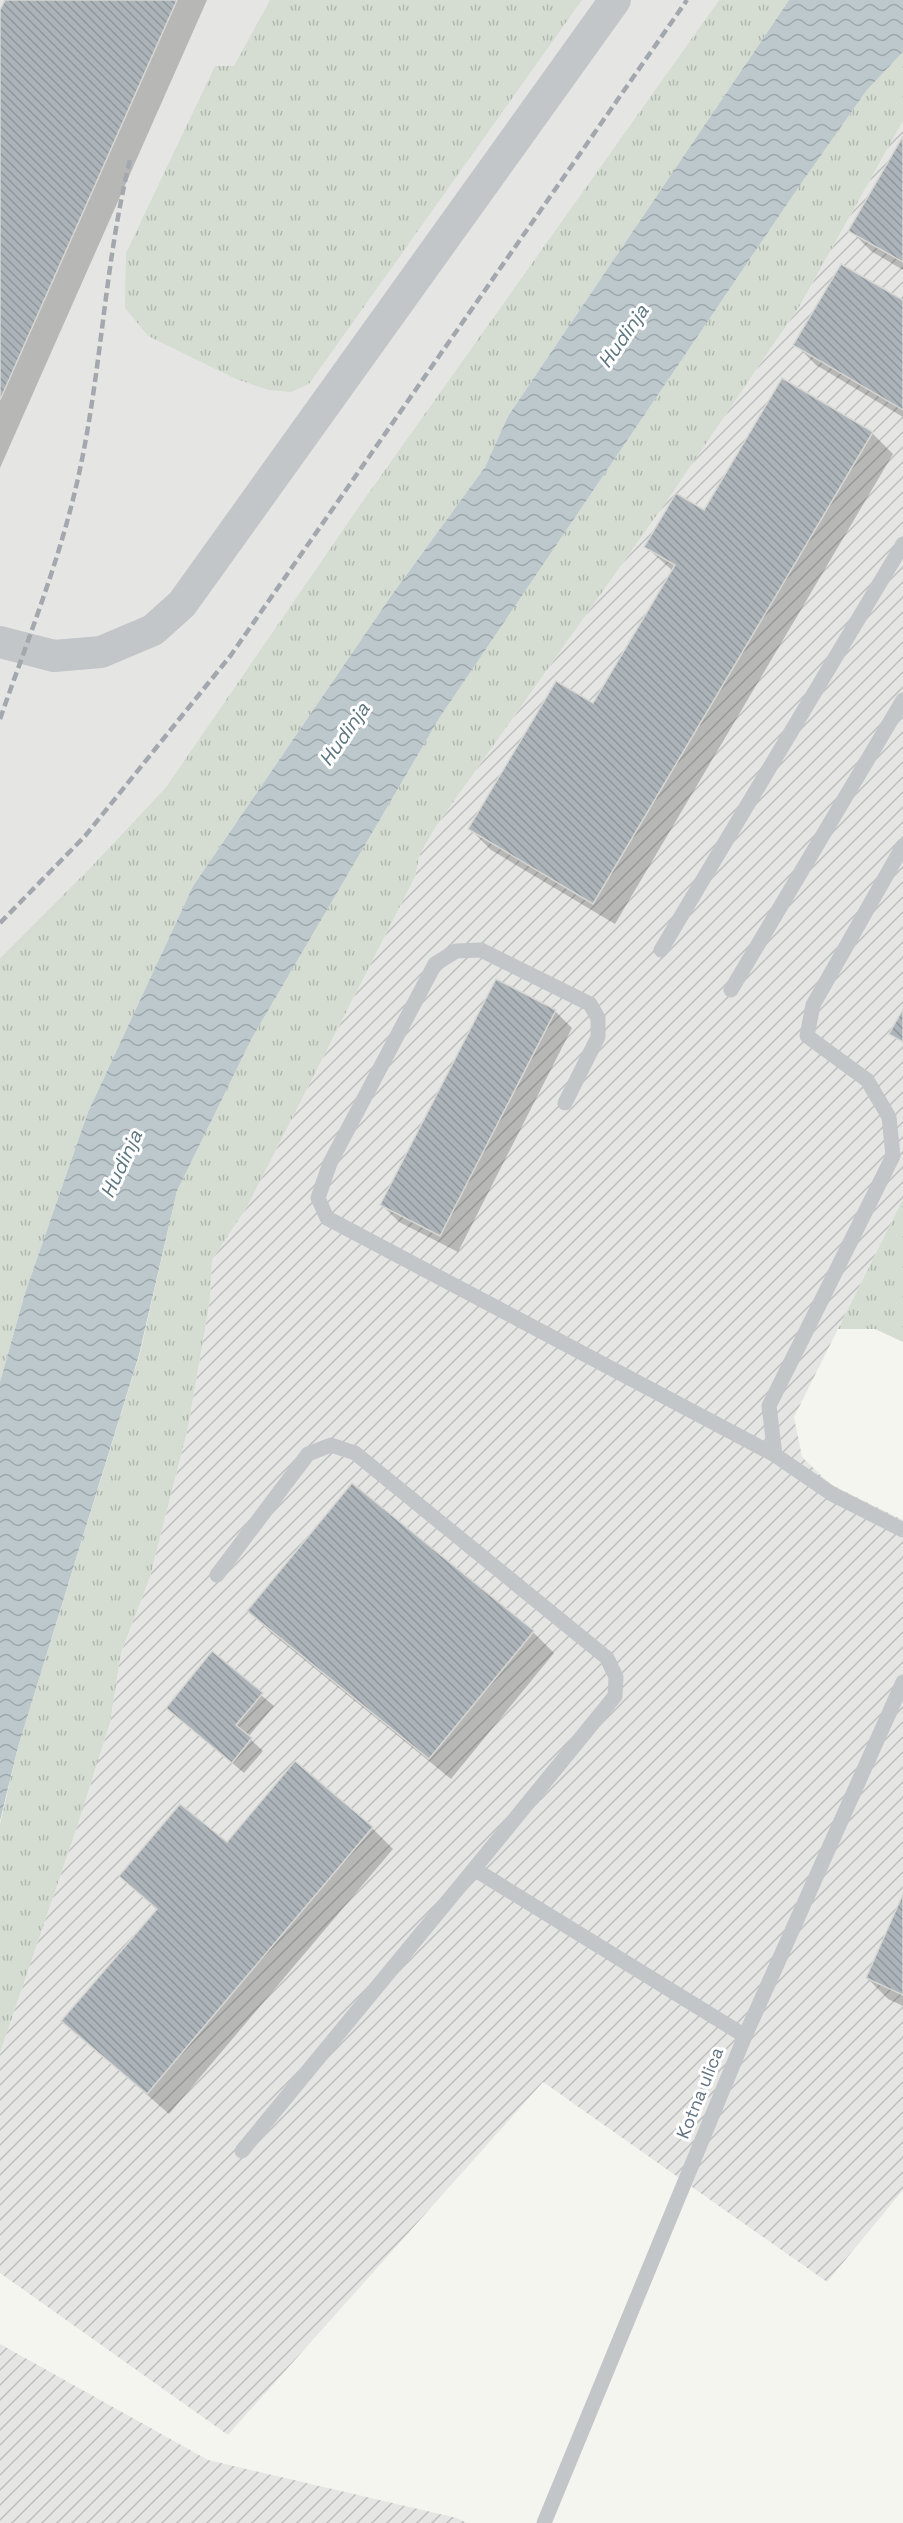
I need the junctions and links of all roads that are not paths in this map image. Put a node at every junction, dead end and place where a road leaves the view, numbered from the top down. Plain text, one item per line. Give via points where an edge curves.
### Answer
1 (615, 0) edge
2 (903, 544) edge
3 (0, 642) edge
4 (903, 700) edge
5 (903, 846) edge
6 (661, 950) dead end
7 (731, 990) dead end
8 (565, 1103) dead end
9 (775, 1455) junction
10 (903, 1530) edge
11 (217, 1575) dead end
12 (903, 1682) edge
13 (474, 1869) junction
14 (745, 2036) junction
15 (242, 2151) dead end
16 (544, 2523) edge

1 - 3 street via 182,604 153,630 101,652 54,656
2 - 6 lane
4 - 7 lane
5 - 9 lane via 813,1005 807,1036 867,1080 889,1117 893,1156 769,1406
8 - 9 lane via 598,1037 598,1018 590,1004 481,950 456,951 435,964 330,1163 318,1198 327,1218
9 - 10 lane via 832,1494
11 - 13 lane via 309,1454 331,1445 355,1453 607,1658 616,1677 615,1696
12 - 14 lane, Kotna ulica
13 - 14 lane
13 - 15 lane
14 - 16 lane, Kotna ulica

